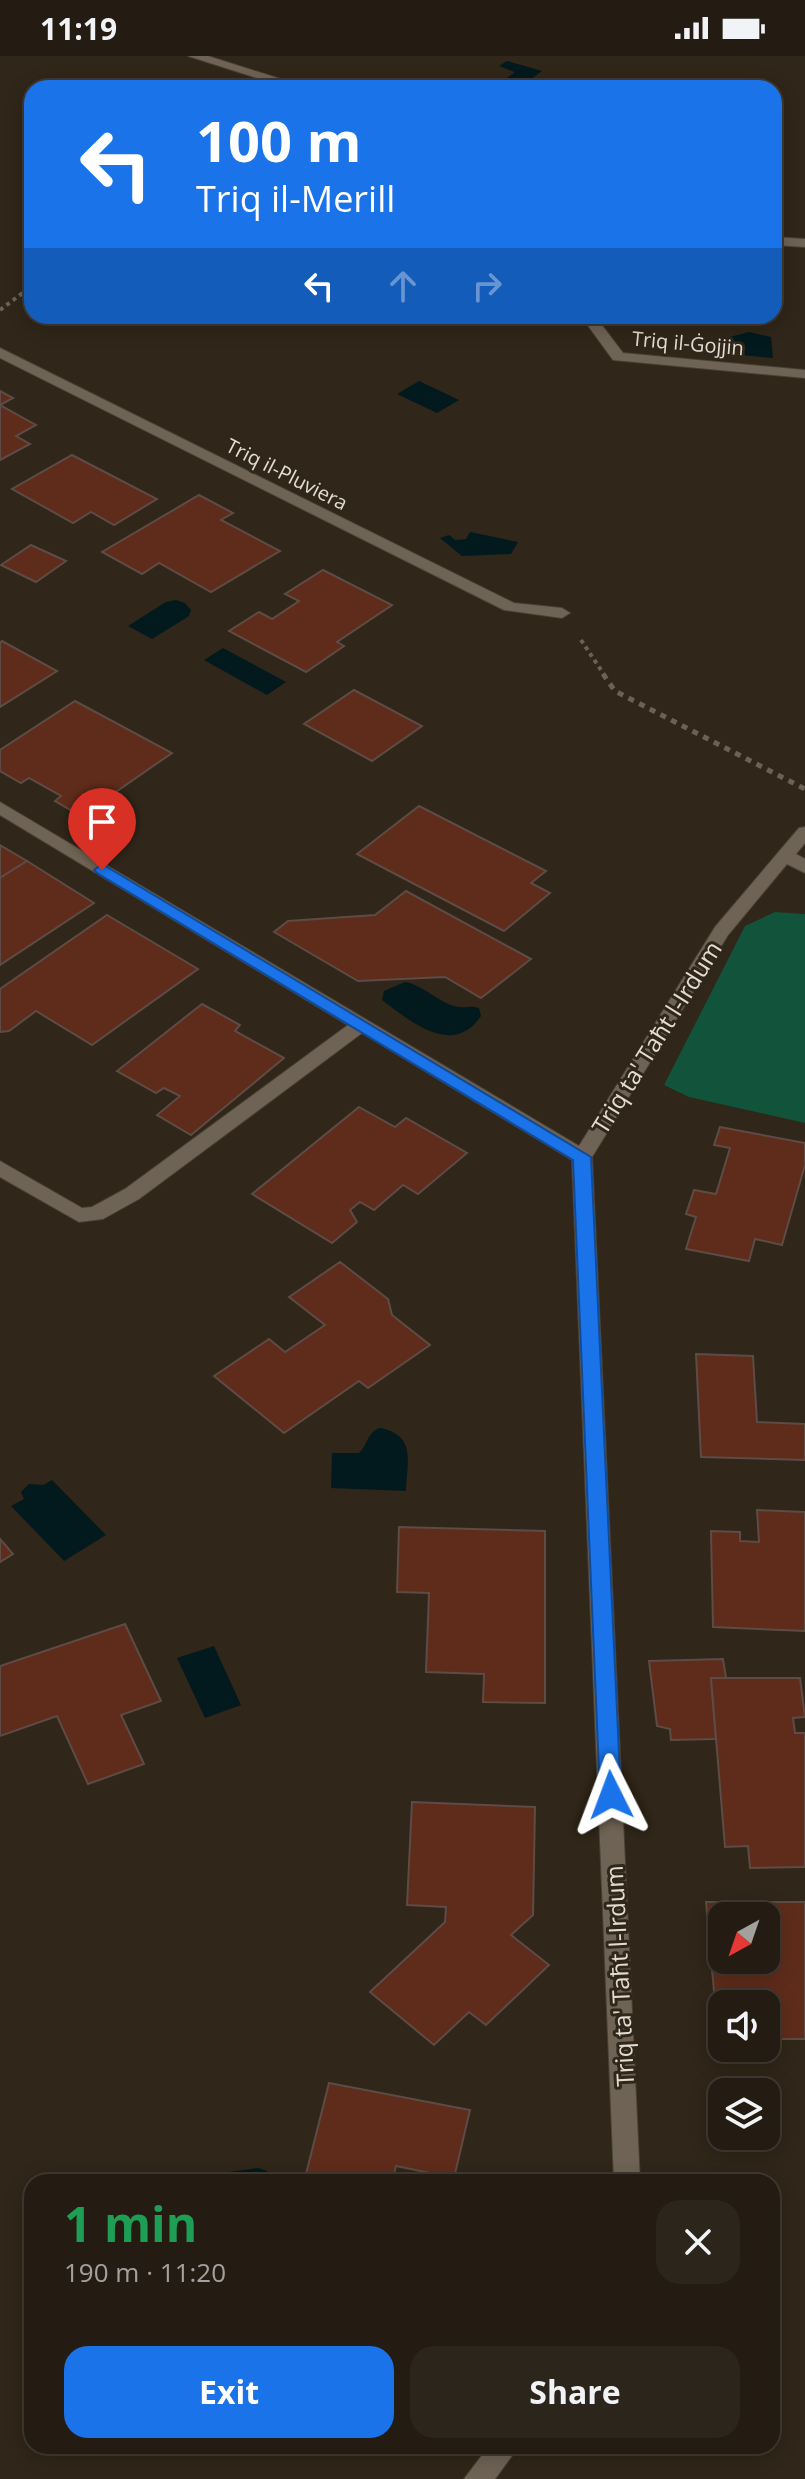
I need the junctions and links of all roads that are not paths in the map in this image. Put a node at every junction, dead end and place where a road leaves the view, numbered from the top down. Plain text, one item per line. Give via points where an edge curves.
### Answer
1 (194, 56) edge
2 (275, 80) edge
3 (782, 242) edge
4 (805, 243) edge
5 (594, 324) edge
6 (0, 352) edge
7 (805, 374) edge
8 (562, 613) road end
9 (0, 807) edge
10 (805, 832) edge
11 (785, 855) junction
12 (805, 867) edge
13 (359, 1026) junction
14 (582, 1157) junction
15 (0, 1168) edge
16 (627, 2174) edge
17 (499, 2454) edge
18 (478, 2479) edge

1 - 2 street
3 - 4 street
5 - 7 street, Triq il-Ġojjin via 618,357
6 - 8 street, Triq il-Pluviera via 510,607
9 - 13 street
10 - 11 street, Triq ta' Taħt l-Irdum
11 - 12 street
11 - 14 street, Triq ta' Taħt l-Irdum via 721,931
13 - 14 street
13 - 15 street via 132,1194 96,1214 79,1215
14 - 16 street, Triq ta' Taħt l-Irdum
17 - 18 street

